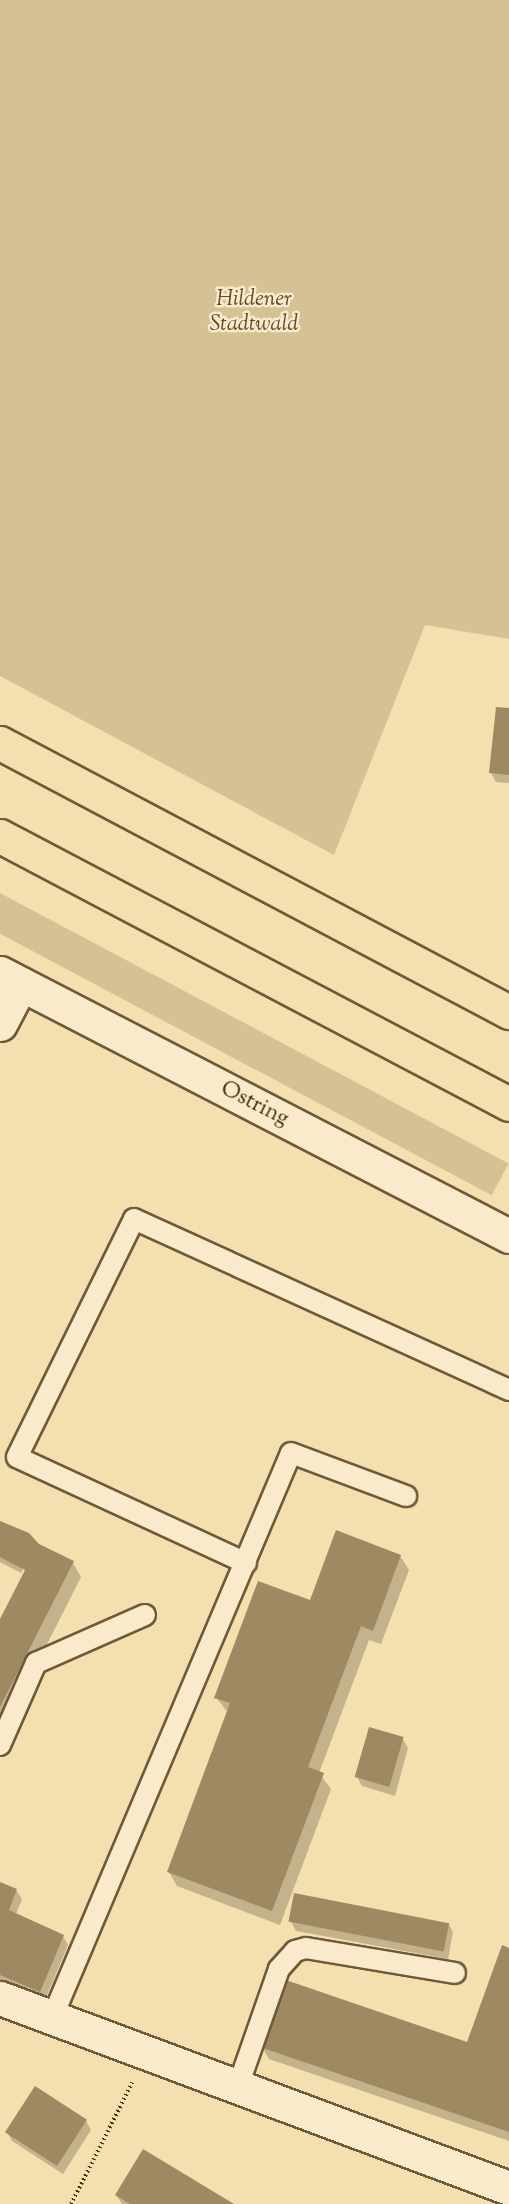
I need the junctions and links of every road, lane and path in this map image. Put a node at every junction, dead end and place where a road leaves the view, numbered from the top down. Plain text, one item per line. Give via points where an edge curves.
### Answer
1 (0, 743) edge
2 (0, 836) edge
3 (10, 979) edge
4 (509, 1012) edge
5 (0, 1024) edge
6 (509, 1104) edge
7 (509, 1236) edge
8 (509, 1390) edge
9 (406, 1496) dead end
10 (246, 1563) junction
11 (145, 1616) dead end
12 (0, 1745) edge
13 (455, 1973) dead end
14 (0, 1998) edge
15 (52, 2018) junction
16 (145, 2055) junction
17 (237, 2089) junction
18 (509, 2188) edge
19 (71, 2204) edge

1 - 4 highway
2 - 6 highway
3 - 5 main road
3 - 7 main road, Ostring
8 - 10 lane via 134,1219 17,1457
9 - 10 lane via 291,1453
10 - 15 lane
11 - 12 lane via 36,1663
13 - 17 lane via 306,1948 295,1951 279,1969
14 - 15 main road
15 - 16 main road
16 - 17 main road
16 - 19 path via 120,2113
17 - 18 main road

